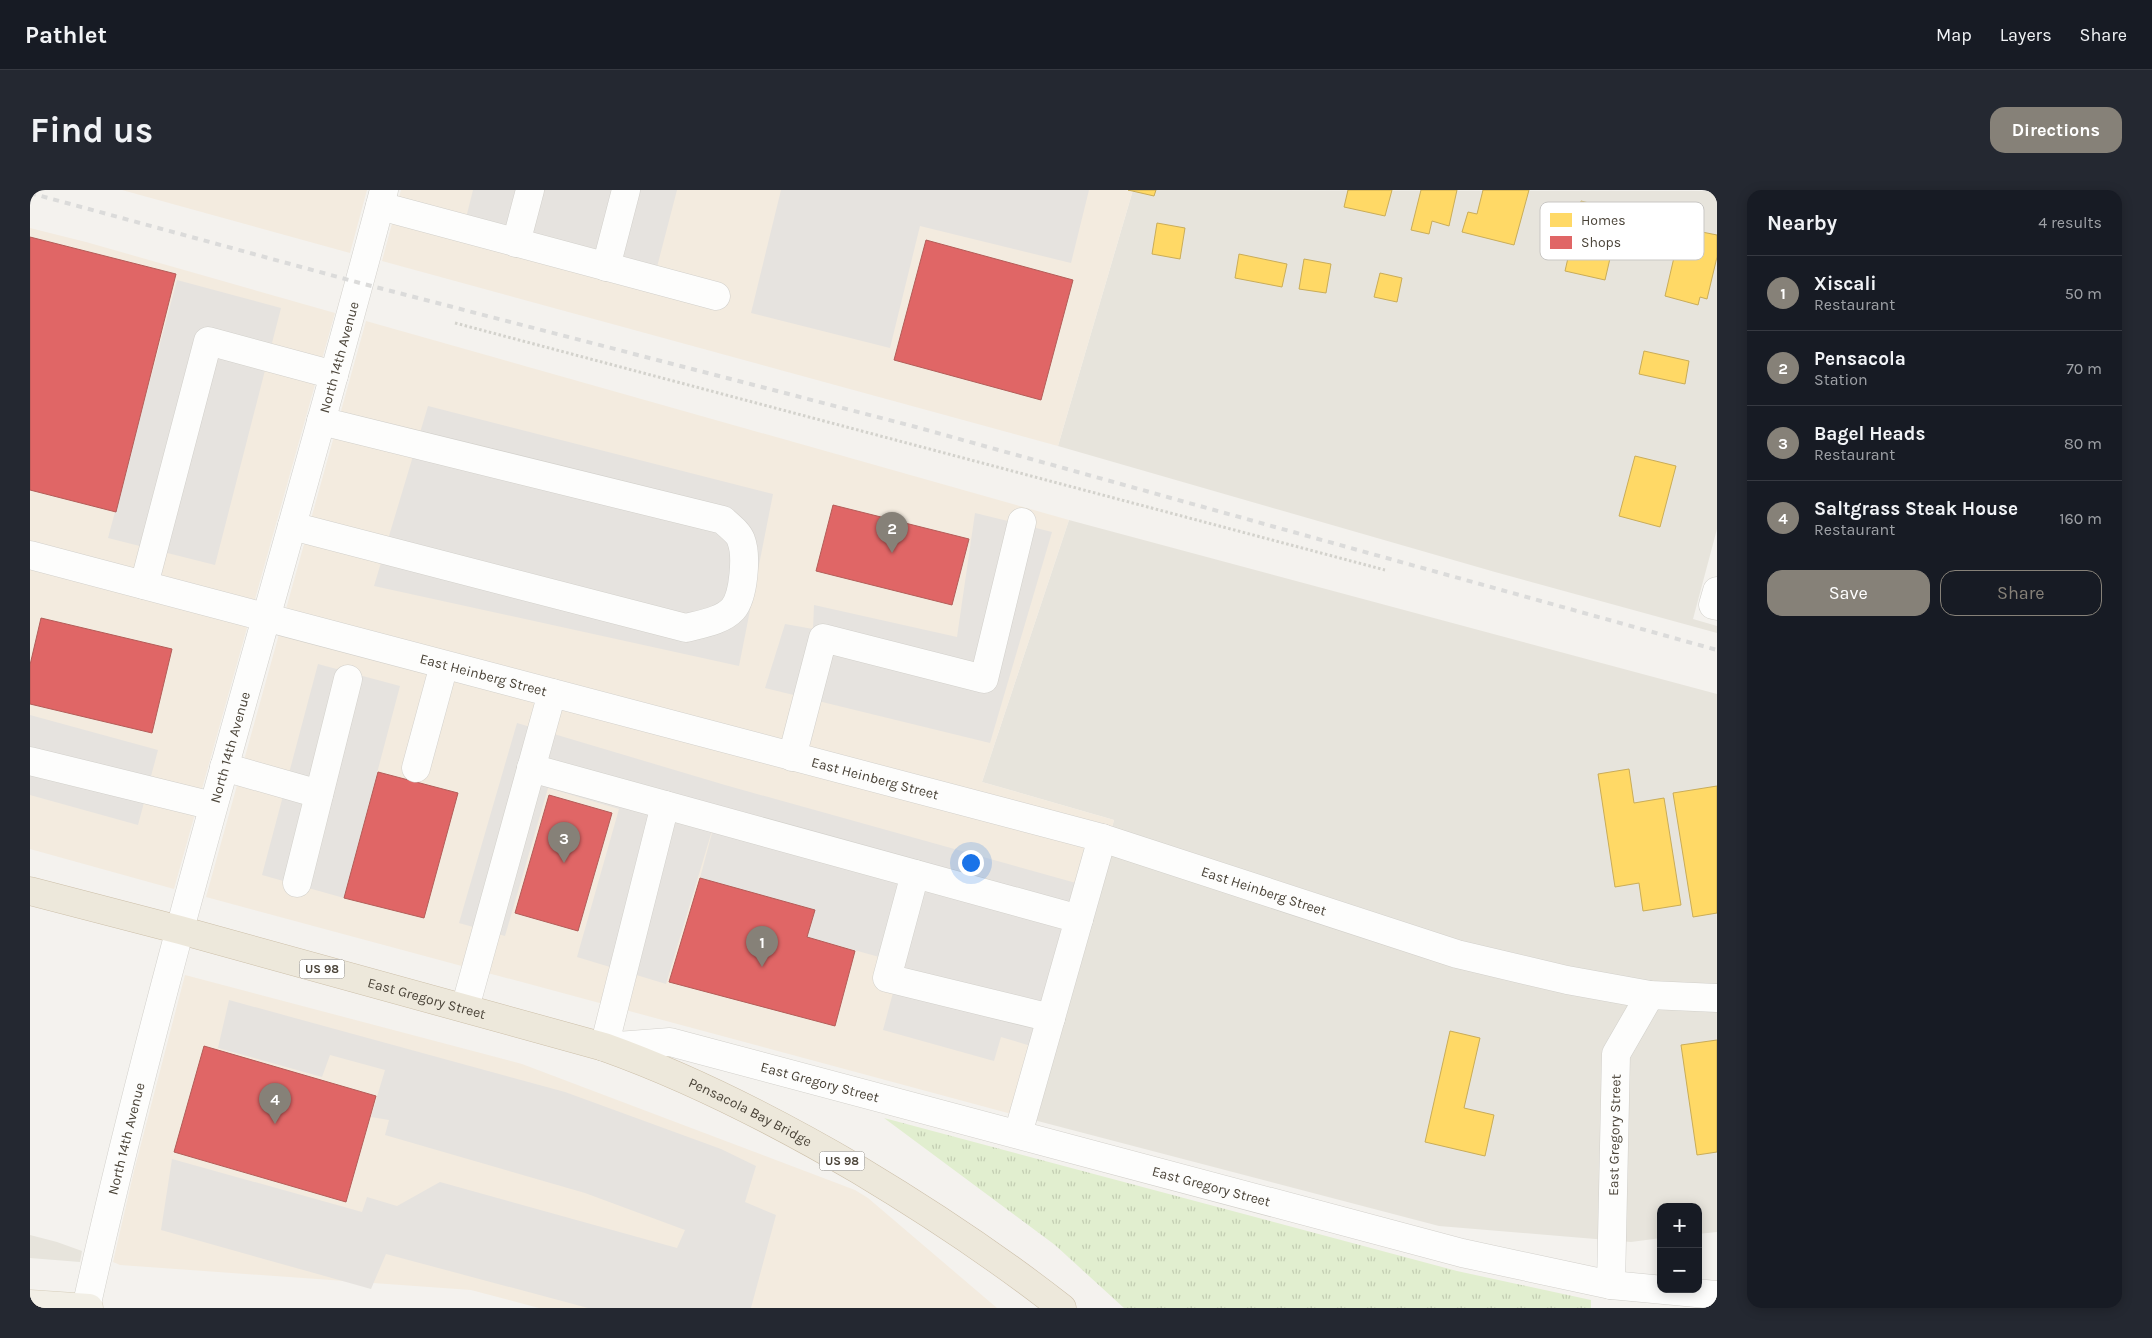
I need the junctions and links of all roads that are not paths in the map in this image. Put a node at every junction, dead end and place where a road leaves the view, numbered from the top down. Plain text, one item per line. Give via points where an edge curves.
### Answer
1 (530, 190) edge
2 (626, 190) edge
3 (382, 198) edge
4 (516, 243) junction
5 (606, 266) junction
6 (716, 296) dead end
7 (334, 375) junction
8 (321, 421) junction
9 (1022, 522) dead end
10 (292, 526) junction
11 (30, 555) edge
12 (144, 585) junction
13 (267, 618) junction
14 (444, 665) junction
15 (348, 679) dead end
16 (552, 693) junction
17 (792, 757) junction
18 (30, 761) edge
19 (224, 767) junction
20 (416, 768) dead end
21 (532, 768) junction
22 (319, 794) junction
23 (665, 805) junction
24 (212, 806) junction
25 (1102, 838) junction
26 (915, 874) junction
27 (297, 883) dead end
28 (30, 890) edge
29 (1079, 919) junction
30 (180, 930) junction
31 (1650, 995) junction
32 (1717, 998) edge
33 (464, 1008) junction
34 (1051, 1018) junction
35 (604, 1047) junction
36 (1018, 1134) junction
37 (1611, 1285) junction
38 (1717, 1296) edge
39 (30, 1304) edge
40 (87, 1308) edge
41 (1062, 1308) edge

1 - 4 street
2 - 5 street
3 - 4 street
3 - 7 street, North 14th Avenue
4 - 5 street
5 - 6 street
7 - 8 street, North 14th Avenue
7 - 12 street via 208,341
8 - 10 street, North 14th Avenue
8 - 10 street via 722,520 741,539 744,565 741,592 733,608 711,622 686,628
9 - 17 street via 984,679 823,638
10 - 13 street, North 14th Avenue
11 - 12 street, East Heinberg Street
12 - 13 street, East Heinberg Street
13 - 14 street, East Heinberg Street
13 - 19 street, North 14th Avenue
14 - 16 street, East Heinberg Street
14 - 20 street
15 - 22 street
16 - 17 street, East Heinberg Street
16 - 21 street
17 - 25 street, East Heinberg Street
18 - 24 street
19 - 22 street
19 - 24 street, North 14th Avenue
21 - 23 street
21 - 33 street
22 - 27 street
23 - 26 street
23 - 35 street
24 - 30 street, North 14th Avenue
25 - 29 street
25 - 31 street, East Heinberg Street via 1457,954 1567,980
26 - 29 street
26 - 34 street via 887,978
28 - 30 highway, East Gregory Street / US 98
29 - 34 street
30 - 33 highway, East Gregory Street / US 98
30 - 40 street, North 14th Avenue via 118,1168
31 - 32 street, East Heinberg Street
31 - 37 street, East Gregory Street via 1616,1054
33 - 35 highway, East Gregory Street / US 98
34 - 36 street
35 - 36 street, East Gregory Street via 670,1042
35 - 41 highway, Pensacola Bay Bridge / US 98 via 682,1077 769,1118 930,1213
36 - 37 street, East Gregory Street via 1462,1254
37 - 38 street, East Gregory Street
39 - 40 main road

